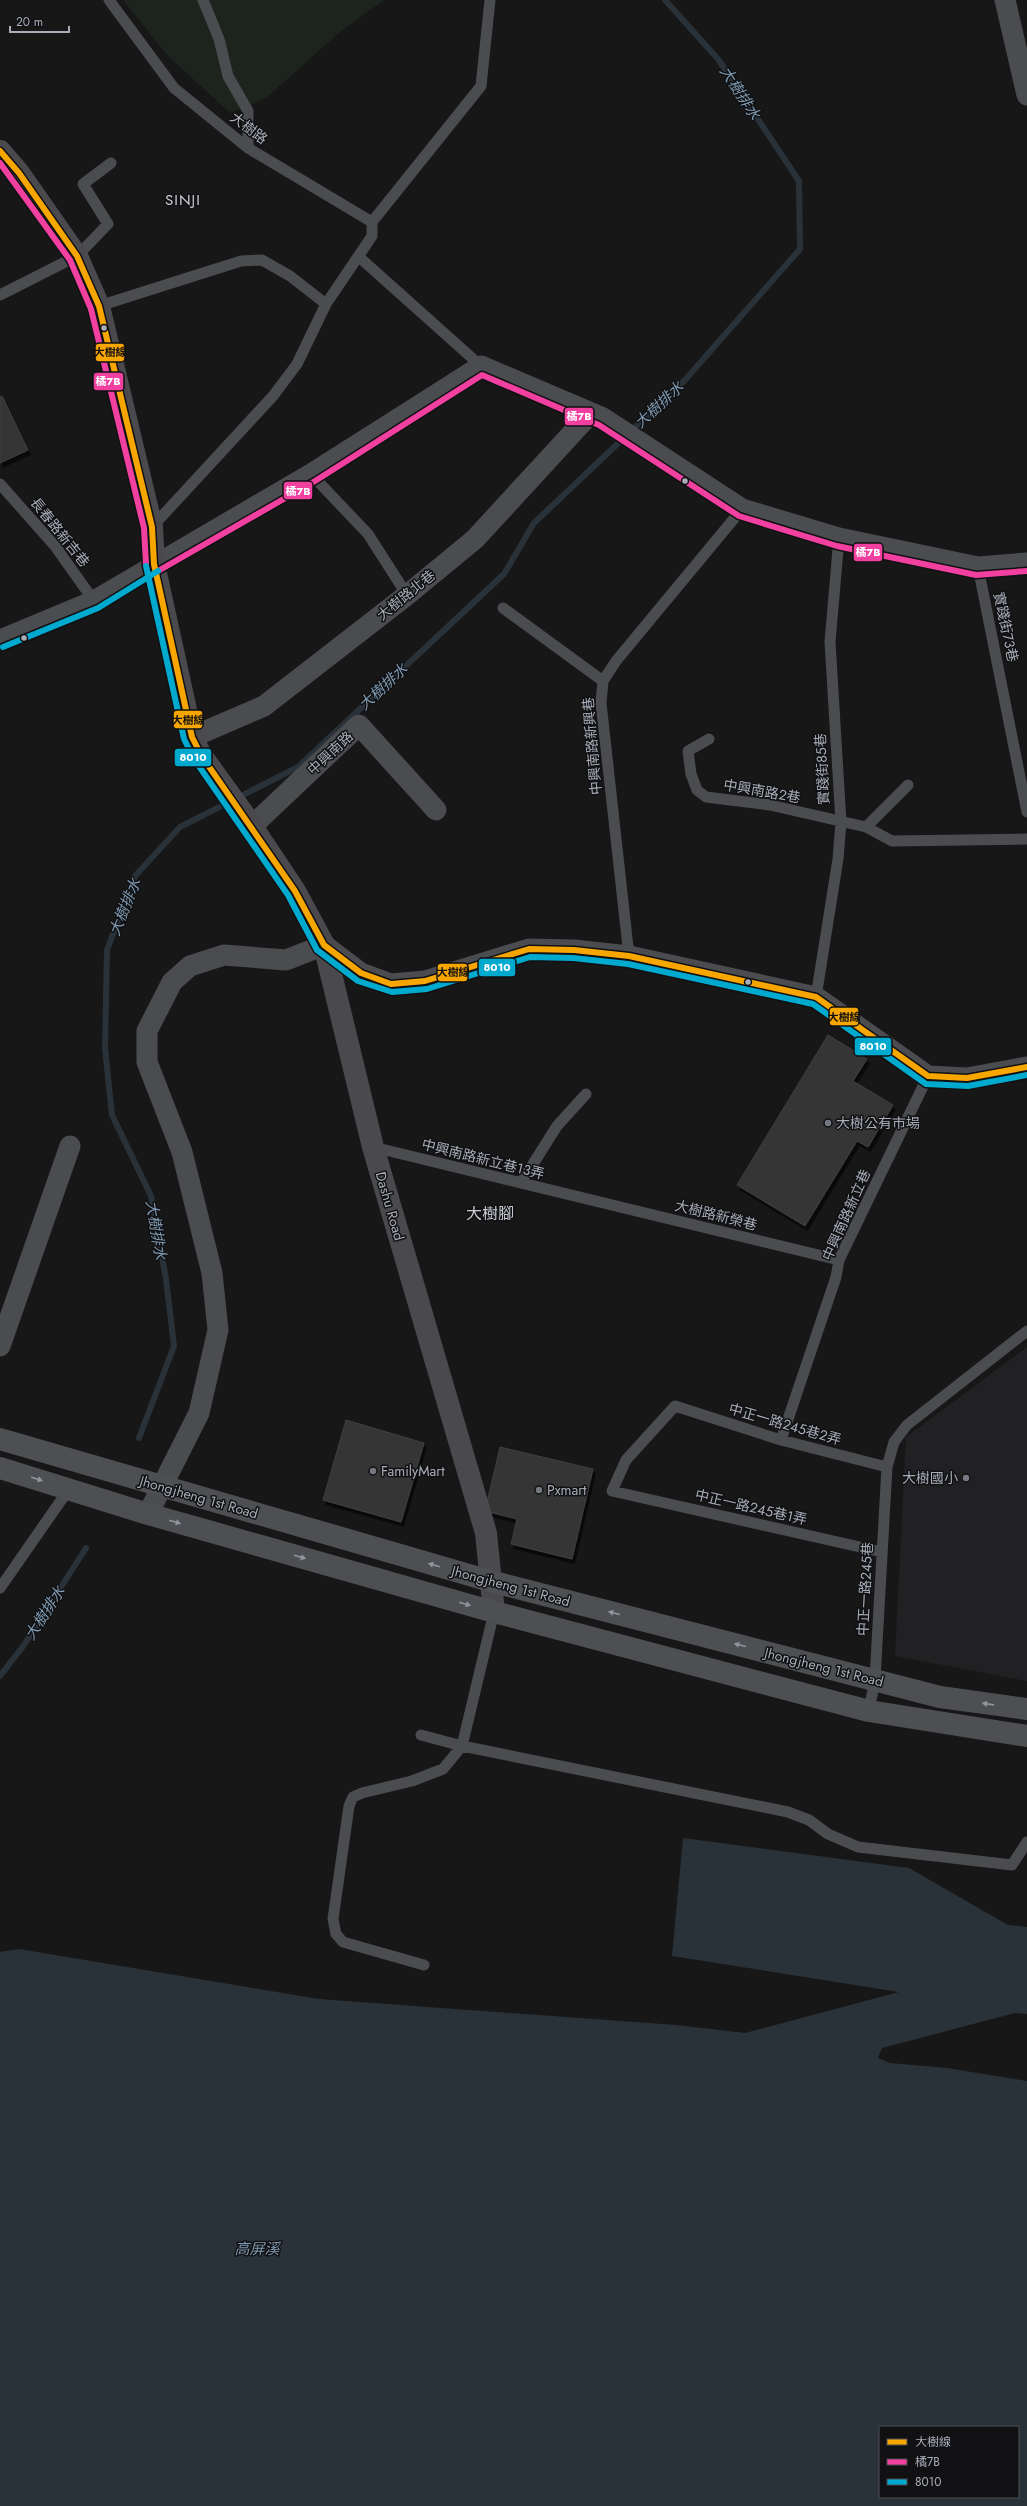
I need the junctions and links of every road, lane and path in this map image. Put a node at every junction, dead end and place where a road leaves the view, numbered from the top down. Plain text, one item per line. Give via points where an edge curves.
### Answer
1 (109, 0) edge
2 (203, 0) edge
3 (490, 0) edge
4 (1005, 0) edge
5 (1027, 95) edge
6 (248, 148) junction
7 (0, 151) edge
8 (111, 163) dead end
9 (372, 222) junction
10 (77, 256) junction
11 (359, 257) junction
12 (0, 295) edge
13 (326, 304) junction
14 (99, 306) junction
15 (481, 366) junction
16 (597, 416) junction
17 (311, 474) junction
18 (0, 484) edge
19 (742, 509) junction
20 (152, 527) junction
21 (839, 538) junction
22 (1027, 563) edge
23 (154, 564) junction
24 (978, 567) junction
25 (407, 595) junction
26 (94, 601) junction
27 (503, 608) dead end
28 (0, 640) edge
29 (603, 681) junction
30 (708, 739) dead end
31 (196, 746) junction
32 (1022, 755) edge
33 (908, 785) dead end
34 (436, 810) dead end
35 (1027, 812) edge
36 (249, 821) junction
37 (840, 822) junction
38 (866, 827) junction
39 (1027, 839) edge
40 (324, 945) junction
41 (629, 956) junction
42 (816, 997) junction
43 (1027, 1067) edge
44 (928, 1076) junction
45 (586, 1094) dead end
46 (70, 1146) dead end
47 (373, 1147) junction
48 (521, 1183) junction
49 (586, 1199) joint
50 (839, 1260) junction
51 (1027, 1332) edge
52 (0, 1346) edge
53 (0, 1439) edge
54 (781, 1440) junction
55 (887, 1467) junction
56 (0, 1468) edge
57 (161, 1486) junction
58 (69, 1489) junction
59 (612, 1491) joint
60 (148, 1514) junction
61 (882, 1552) junction
62 (490, 1581) junction
63 (0, 1588) edge
64 (494, 1612) junction
65 (876, 1679) junction
66 (1027, 1709) edge
67 (869, 1711) junction
68 (421, 1735) dead end
69 (1027, 1736) edge
70 (462, 1746) junction
71 (1027, 1842) edge
72 (424, 1965) dead end

1 - 6 lane, 大樹路 via 174,88
2 - 6 lane via 220,39 228,76 248,111
3 - 9 lane via 480,86
4 - 5 street
6 - 9 lane, 大樹路
7 - 10 street via 19,173
8 - 10 lane via 83,184 108,224
9 - 11 lane via 372,236
10 - 12 lane
10 - 14 street
11 - 13 lane
11 - 15 lane
13 - 14 lane via 290,276 262,260 241,261
13 - 20 lane via 297,364 273,396
14 - 20 street
15 - 16 street
15 - 17 street
16 - 19 street
16 - 25 street, 大樹路北巷 via 475,539
17 - 23 street
17 - 25 lane via 368,534
18 - 26 lane, 長春路新吉巷 via 55,546
19 - 21 street
19 - 29 lane, 中興南路新興巷
20 - 23 street
21 - 24 street
21 - 37 lane, 實踐街85巷 via 830,642
22 - 24 street
23 - 26 street
23 - 31 street
24 - 32 lane, 實踐街73巷
25 - 31 street, 大樹路北巷 via 264,706
26 - 28 street
27 - 29 lane
29 - 41 lane, 中興南路新興巷 via 601,702
30 - 37 lane, 中興南路2巷 via 688,751 690,774 697,790 706,797 770,804
31 - 36 street, Dashu Road
32 - 35 lane, 實踐街73巷
33 - 38 lane
34 - 36 street, 中興南路 via 359,725
36 - 40 street, Dashu Road via 295,891
37 - 38 lane, 中興南路2巷
37 - 42 lane, 實踐街85巷 via 838,859
38 - 39 lane, 中興南路2巷 via 892,841
40 - 41 street via 361,973 391,984 425,981 530,949 574,950
40 - 47 street, Dashu Road
40 - 57 street via 286,960 224,955 190,966 172,982 148,1031 147,1062 182,1152 212,1273 218,1330 199,1413
41 - 42 street
42 - 44 street
43 - 44 street via 967,1078
44 - 50 lane, 中興南路新立巷
45 - 48 lane via 557,1126
46 - 52 street
47 - 48 lane, 中興南路新立巷13弄
47 - 62 street, Dashu Road via 486,1533
48 - 49 lane, 中興南路新立巷13弄
49 - 50 lane, 大樹路新榮巷
50 - 54 lane, 中興南路新立巷 via 836,1277
51 - 55 lane, 中正一路245巷 via 907,1425 894,1442
53 - 57 main road, Jhongjheng 1st Road
54 - 55 lane, 中正一路245巷2弄
54 - 59 lane, 中正一路245巷2弄 via 675,1406 626,1460
55 - 61 lane, 中正一路245巷
56 -> 58 main road, Jhongjheng 1st Road
57 - 60 street
62 -> 57 main road, Jhongjheng 1st Road
58 - 60 main road, Jhongjheng 1st Road
58 - 63 lane
59 - 61 lane, 中正一路245巷1弄
60 -> 64 main road, Jhongjheng 1st Road
61 - 65 lane, 中正一路245巷
62 - 64 street, Dashu Road
65 -> 62 main road, Jhongjheng 1st Road
64 - 67 main road, Jhongjheng 1st Road
64 - 70 lane
66 -> 65 main road, Jhongjheng 1st Road via 940,1697
65 - 67 lane, 中正一路245巷
67 - 69 main road, Jhongjheng 1st Road
68 - 70 lane
70 - 71 lane via 788,1812 809,1820 828,1834 858,1847 1012,1865
70 - 72 lane via 443,1769 412,1781 362,1793 353,1797 349,1806 333,1919 336,1934 343,1942

